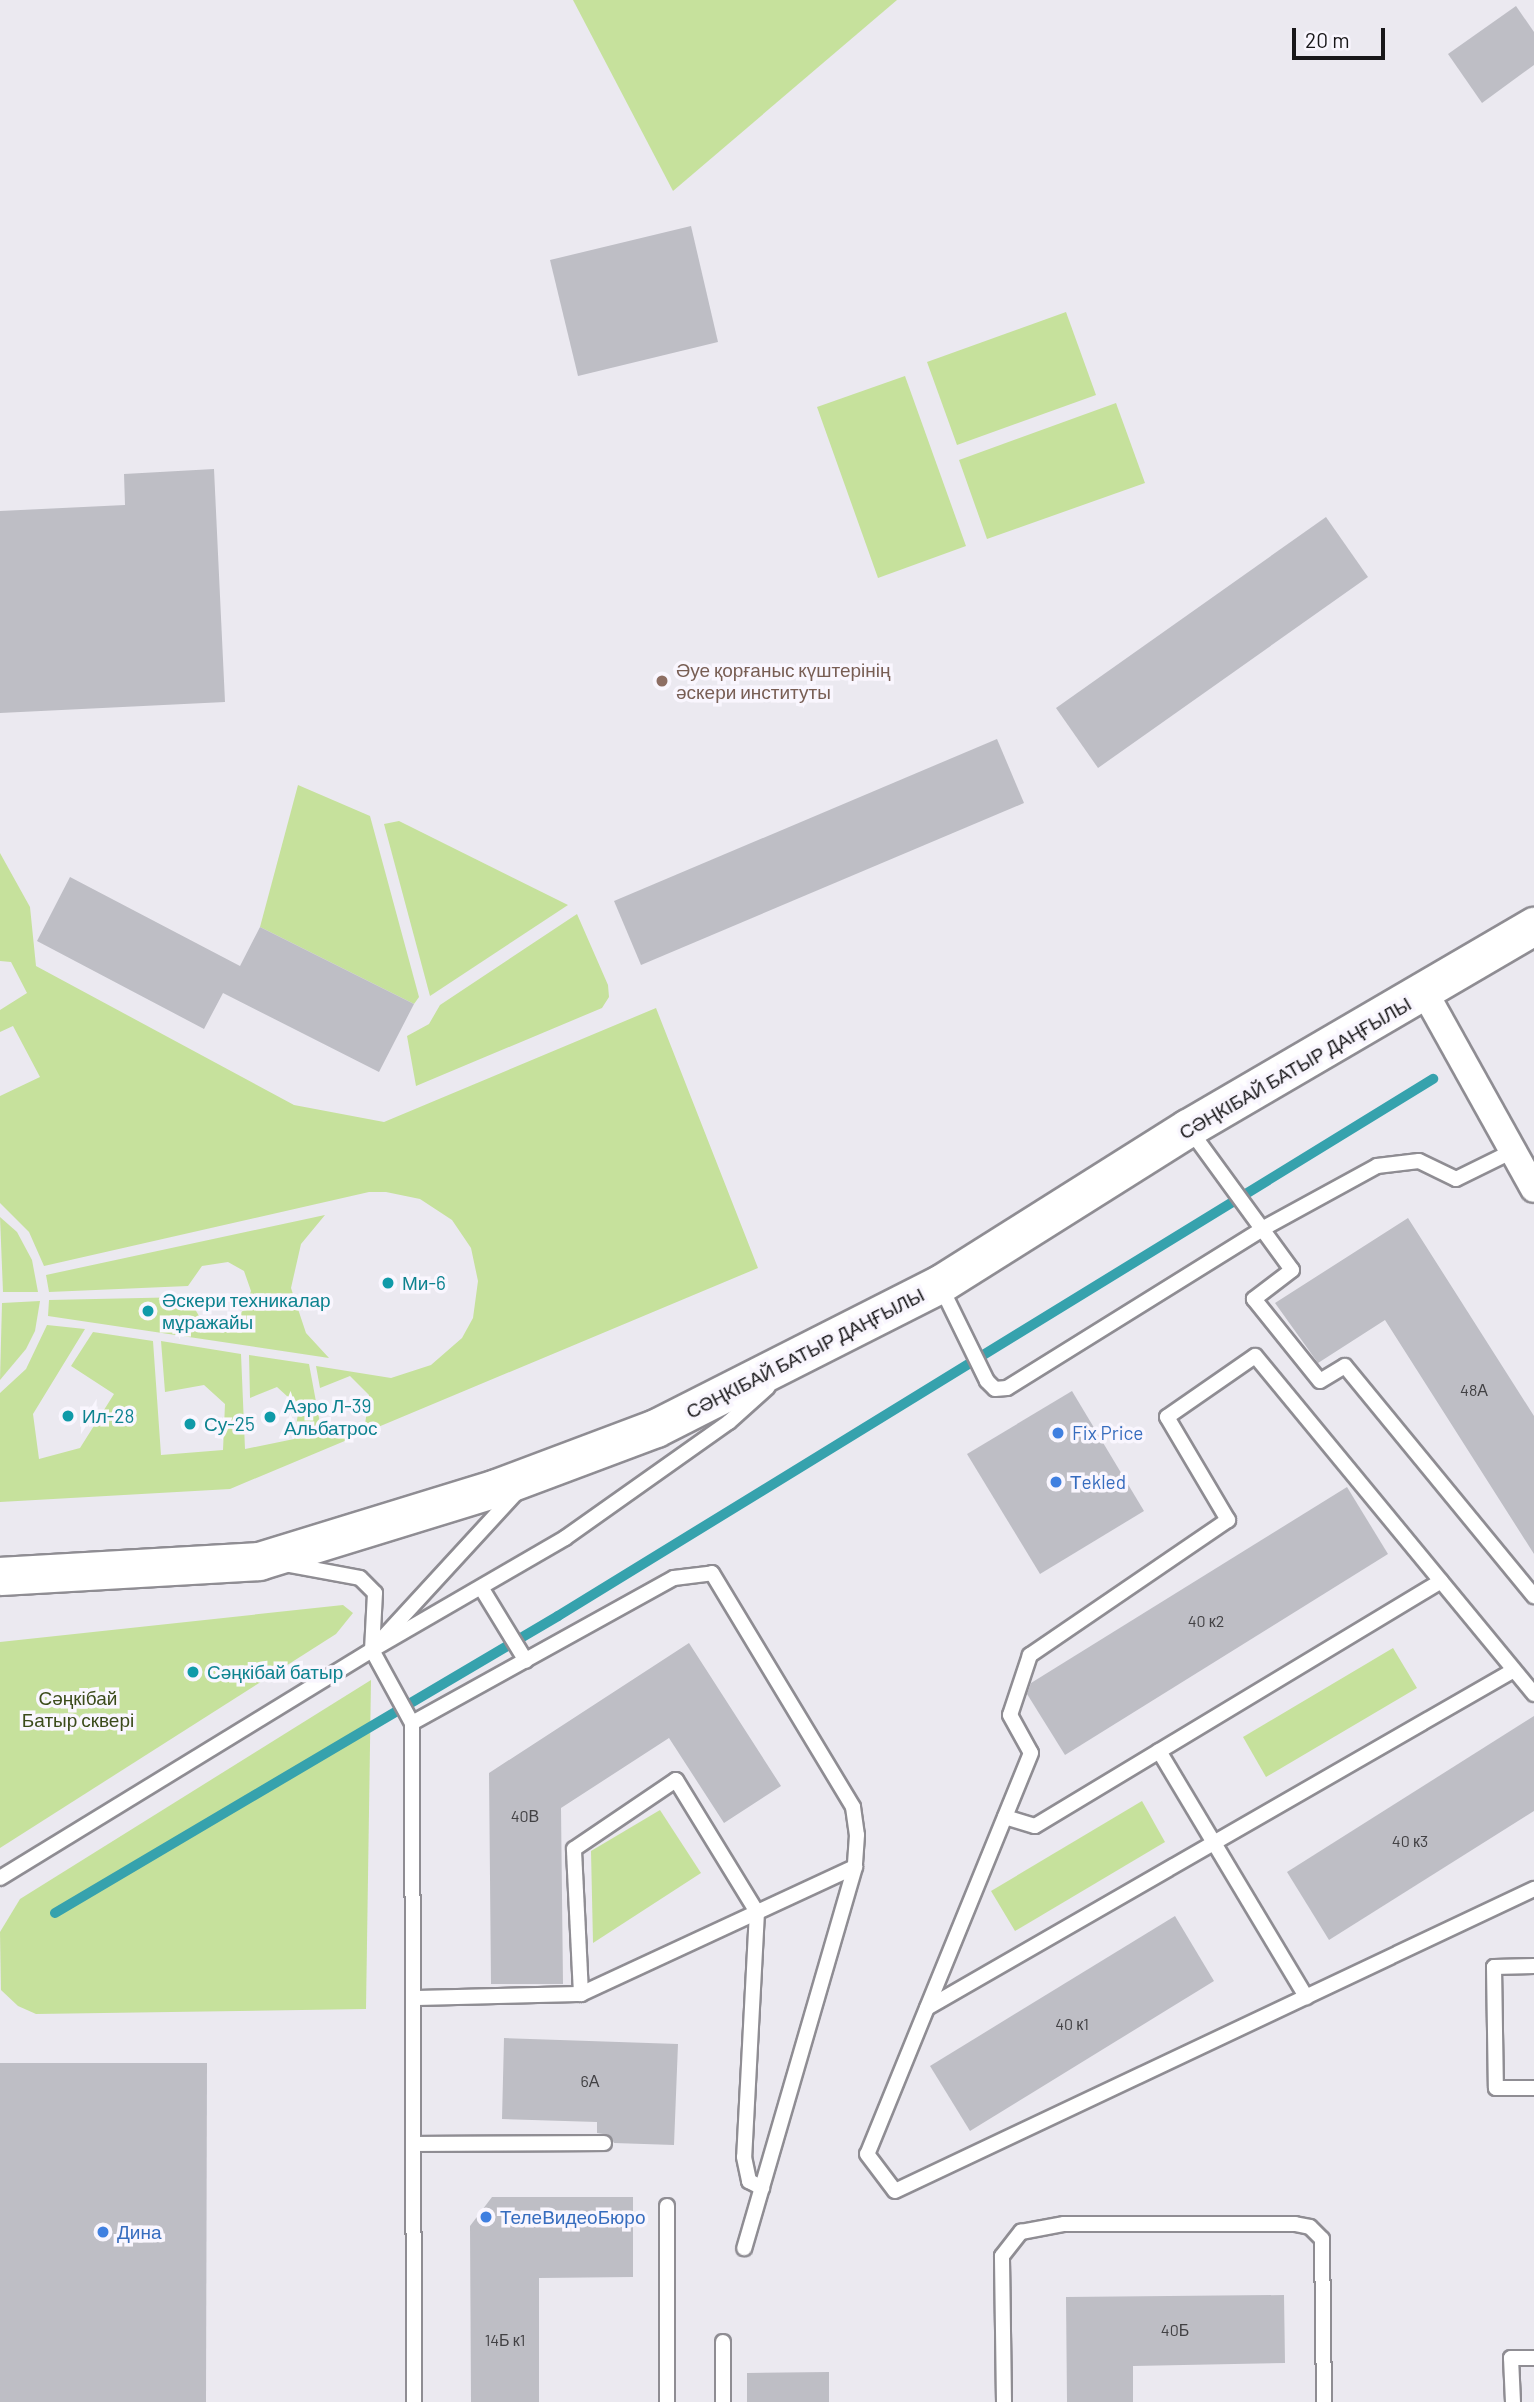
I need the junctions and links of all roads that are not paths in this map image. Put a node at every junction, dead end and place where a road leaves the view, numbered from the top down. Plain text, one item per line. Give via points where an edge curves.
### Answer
1 (1534, 926) edge
2 (1424, 993) junction
3 (1188, 1128) junction
4 (1513, 1150) junction
5 (1534, 1189) edge
6 (1262, 1230) junction
7 (940, 1284) junction
8 (807, 1352) junction
9 (534, 1474) junction
10 (259, 1561) junction
11 (0, 1576) edge
12 (1441, 1581) junction
13 (482, 1589) junction
14 (1534, 1596) edge
15 (372, 1650) junction
16 (524, 1658) junction
17 (1514, 1670) junction
18 (1534, 1694) edge
19 (411, 1719) junction
20 (1159, 1751) junction
21 (1005, 1817) junction
22 (1214, 1843) junction
23 (855, 1867) junction
24 (0, 1878) edge
25 (1534, 1889) edge
26 (757, 1912) junction
27 (1534, 1966) edge
28 (581, 1994) junction
29 (1306, 1997) junction
30 (414, 1998) junction
31 (927, 2007) junction
32 (1534, 2088) edge
33 (604, 2143) dead end
34 (415, 2144) junction
35 (762, 2188) junction
36 (667, 2206) dead end
37 (744, 2248) dead end
38 (723, 2342) dead end
39 (1534, 2358) edge
40 (414, 2402) edge
41 (667, 2402) edge
42 (723, 2402) edge
43 (1003, 2402) edge
44 (1324, 2402) edge
45 (1513, 2402) edge

1 - 2 main road, СӘҢКІБАЙ БАТЫР ДАҢҒЫЛЫ
2 - 3 main road, СӘҢКІБАЙ БАТЫР ДАҢҒЫЛЫ
2 - 4 street
3 - 6 lane
3 - 7 main road, СӘҢКІБАЙ БАТЫР ДАҢҒЫЛЫ
4 - 5 street
4 - 6 lane via 1456,1179 1419,1161 1377,1166
6 - 7 lane via 1007,1388 995,1389 983,1373
6 - 14 lane via 1292,1270 1254,1299 1320,1381 1345,1366
7 - 8 main road, СӘҢКІБАЙ БАТЫР ДАҢҒЫЛЫ
8 - 9 main road, СӘҢКІБАЙ БАТЫР ДАҢҒЫЛЫ via 656,1428
8 - 13 lane via 729,1422 565,1538
9 - 10 main road, СӘҢКІБАЙ БАТЫР ДАҢҒЫЛЫ via 340,1540
9 - 15 lane
10 - 11 main road, СӘҢКІБАЙ БАТЫР ДАҢҒЫЛЫ
10 - 15 lane via 360,1578 375,1593
12 - 17 lane
12 - 20 lane
12 - 21 lane via 1255,1356 1167,1417 1228,1520 1030,1655 1010,1715 1031,1753
13 - 15 lane
13 - 16 lane
15 - 19 lane
15 - 24 lane
16 - 19 lane
16 - 23 lane via 674,1578 712,1573 853,1807 858,1835
17 - 18 lane
17 - 22 lane
19 - 30 lane
20 - 21 lane via 1035,1826
20 - 22 lane
21 - 31 lane
22 - 29 lane
22 - 31 lane
23 - 26 lane
23 - 35 lane
25 - 29 lane
26 - 28 lane
26 - 28 lane via 676,1780 574,1849
26 - 35 lane via 744,2157 749,2182
27 - 32 lane via 1494,1966 1496,2088
28 - 30 lane
29 - 31 lane via 895,2191 867,2154
30 - 34 lane
33 - 34 lane
34 - 40 lane
35 - 37 lane
36 - 41 lane
38 - 42 lane
39 - 45 lane via 1511,2358
43 - 44 lane via 1002,2256 1021,2232 1064,2224 1310,2227 1322,2239

